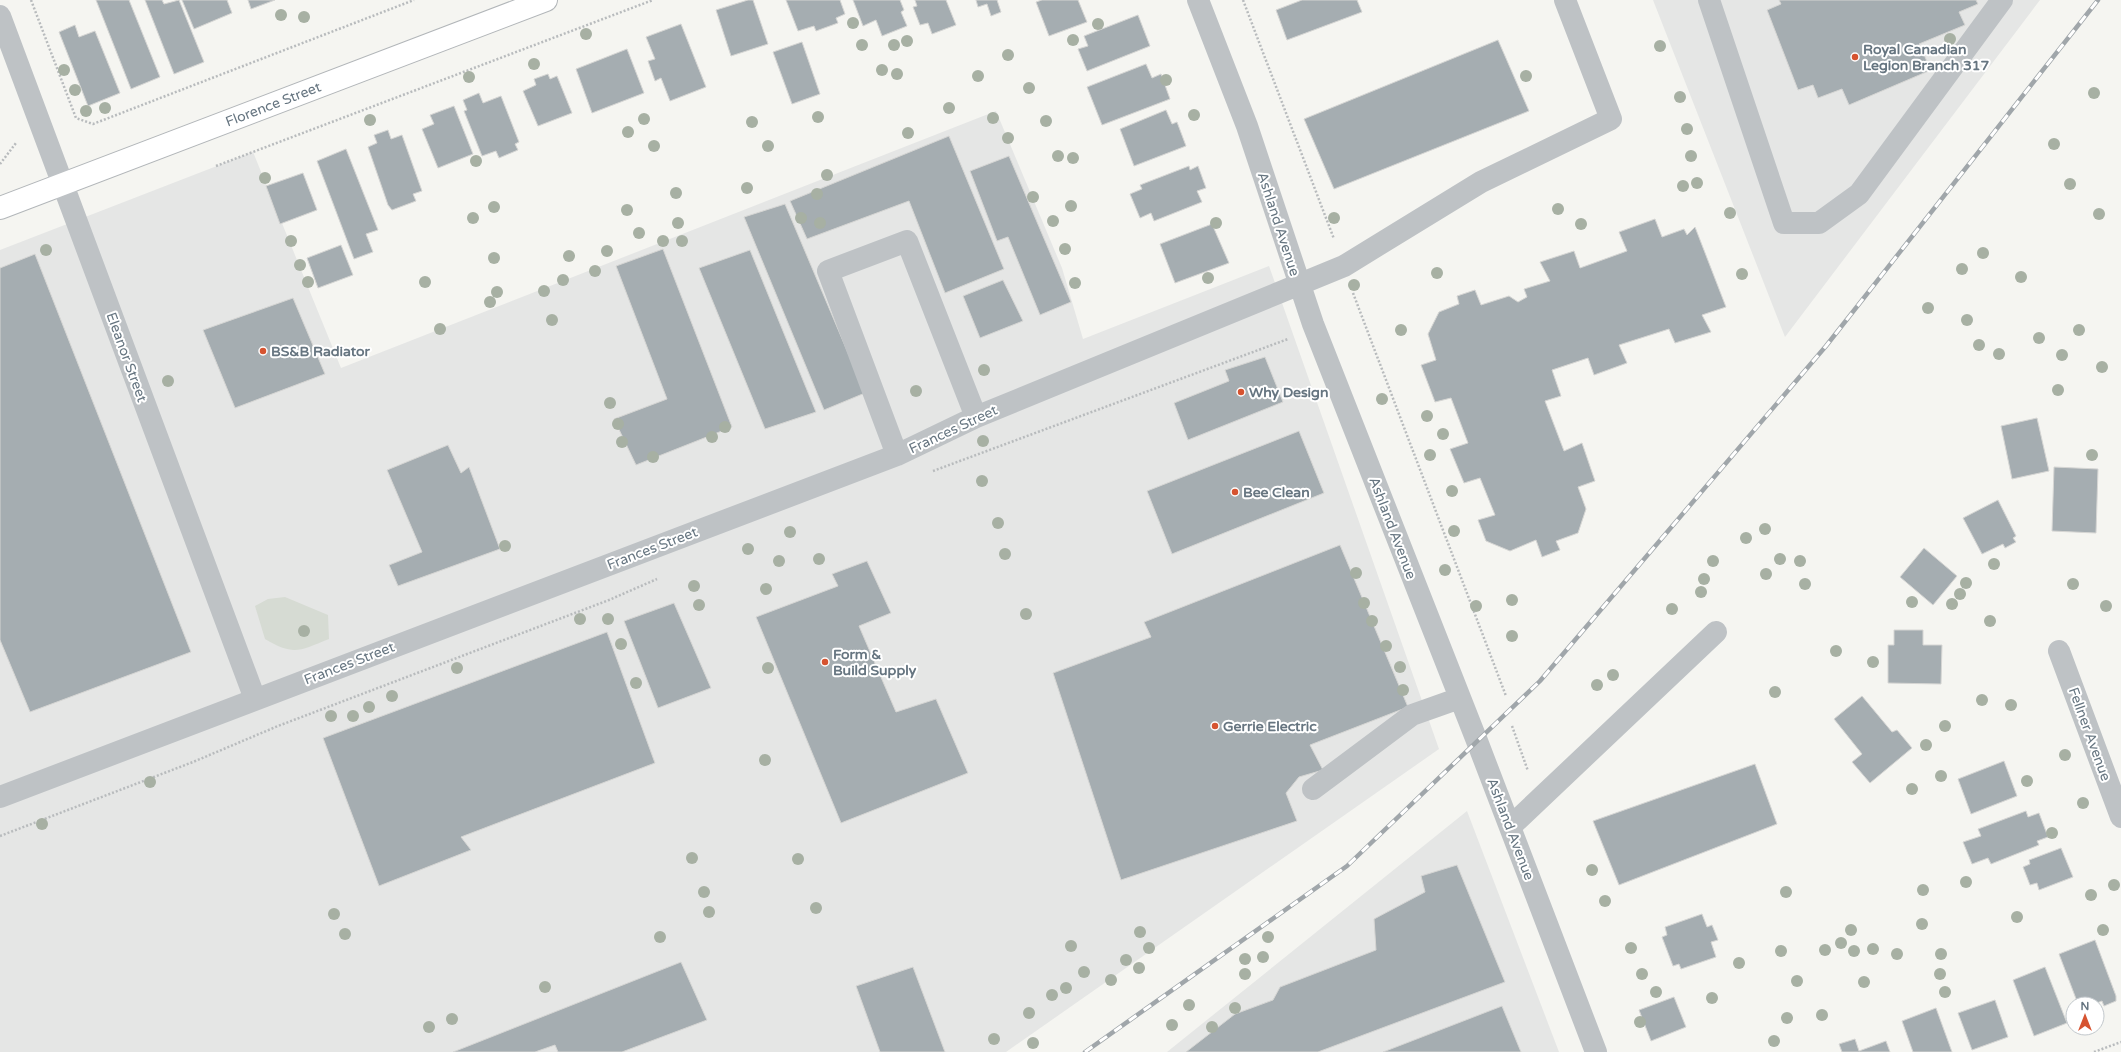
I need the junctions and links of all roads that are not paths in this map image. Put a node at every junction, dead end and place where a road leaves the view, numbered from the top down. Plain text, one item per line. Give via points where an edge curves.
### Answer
1 (546, 0) edge
2 (1198, 0) edge
3 (1565, 0) edge
4 (1709, 0) edge
5 (2002, 0) edge
6 (0, 16) edge
7 (62, 184) junction
8 (0, 208) edge
9 (1299, 285) junction
10 (976, 417) junction
11 (898, 455) junction
12 (1716, 632) dead end
13 (2060, 651) dead end
14 (1460, 698) junction
15 (254, 699) junction
16 (1313, 789) dead end
17 (1, 794) edge
18 (2121, 817) edge
19 (1510, 827) junction
20 (1596, 1052) edge

1 - 7 main road, Florence Street
2 - 9 street, Ashland Avenue via 1247,126
3 - 9 street, Frances Street via 1611,119 1481,182 1344,266
4 - 5 street via 1784,223 1819,223 1860,194
6 - 7 street, Eleanor Street
7 - 8 main road, Florence Street
7 - 15 street, Eleanor Street
9 - 10 street, Frances Street
9 - 14 street, Ashland Avenue
10 - 11 street, Frances Street
10 - 11 street via 907,240 828,271
11 - 15 street, Frances Street
12 - 19 street
13 - 18 street, Fellner Avenue
14 - 16 street via 1412,715
14 - 19 street, Ashland Avenue
15 - 17 street, Frances Street
19 - 20 street, Ashland Avenue

